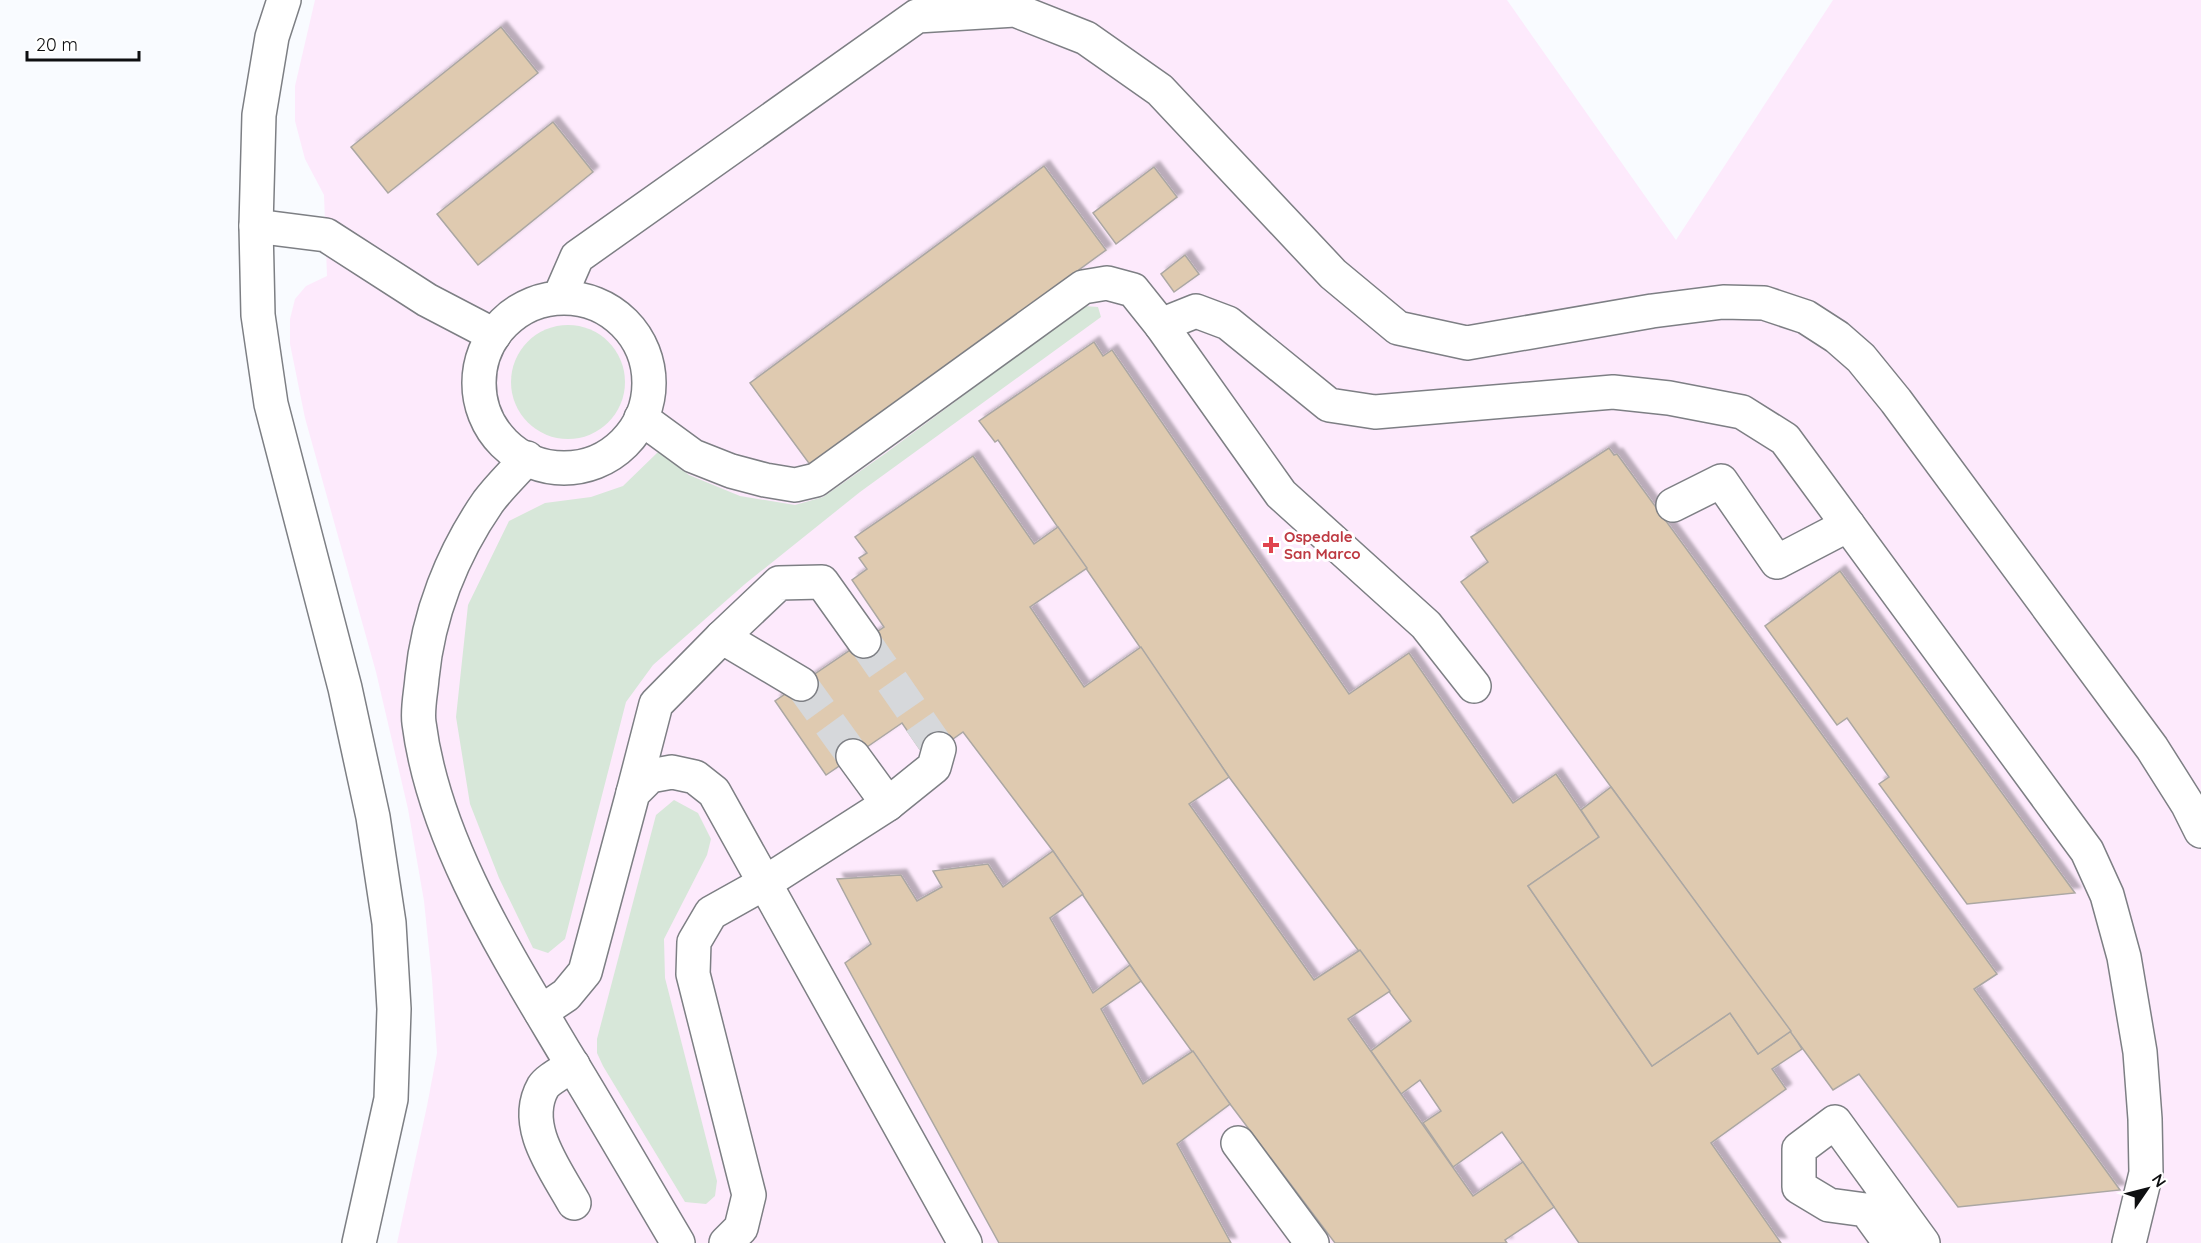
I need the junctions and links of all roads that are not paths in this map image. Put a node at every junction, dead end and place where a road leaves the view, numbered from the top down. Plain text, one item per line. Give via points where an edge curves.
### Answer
1 (284, 0) edge
2 (256, 226) junction
3 (560, 296) junction
4 (1161, 325) junction
5 (494, 335) junction
6 (641, 418) junction
7 (527, 458) junction
8 (1673, 505) dead end
9 (1848, 525) junction
10 (722, 637) junction
11 (864, 641) tunnel mouth
12 (801, 684) tunnel mouth
13 (1474, 686) dead end
14 (939, 749) dead end
15 (853, 756) tunnel mouth
16 (633, 793) junction
17 (888, 804) junction
18 (2201, 831) edge
19 (763, 884) junction
20 (541, 1012) junction
21 (573, 1065) junction
22 (1238, 1143) dead end
23 (574, 1203) dead end
24 (359, 1243) edge
25 (678, 1243) edge
26 (726, 1243) edge
27 (965, 1243) edge
28 (1312, 1243) edge
29 (1890, 1243) edge
30 (1923, 1243) edge
31 (2129, 1243) edge

1 - 2 street via 272,37 259,115
2 - 5 street via 326,235 427,300
2 - 24 street via 258,315 271,404 345,688 373,817 389,923 394,1009 391,1099
3 - 5 street via 521,309
3 - 6 street via 603,306 626,324 642,348 650,375 647,404
3 - 18 street via 577,257 917,16 1014,10 1086,38 1160,90 1333,274 1398,328 1467,343 1652,310 1723,302 1764,303 1806,317 1837,337 1861,358 1896,401 2152,748
4 - 6 street via 1133,290 1107,283 1083,287 816,480 795,484 730,471 693,456
4 - 9 street via 1196,311 1228,323 1329,405 1375,412 1613,392 1742,412 1785,440
4 - 13 street via 1281,494 1426,625
5 - 7 street via 479,377 482,404 493,429 512,450
6 - 7 street via 616,452 590,464 563,468
7 - 20 street via 489,501 459,549 435,607 423,667 419,721 431,782 450,840
8 - 9 street via 1721,480 1777,562
9 - 31 street via 2087,851 2108,896 2126,967 2140,1052 2145,1119 2146,1173
10 - 11 street via 779,583 822,582
10 - 12 street
10 - 16 street via 656,704
14 - 17 street via 934,766
15 - 17 street
16 - 19 street via 650,776 672,772 695,777 714,792
16 - 20 street via 585,972 566,995
17 - 19 street
19 - 26 street via 711,913 694,942 693,974 749,1195 741,1228
19 - 27 street
20 - 21 street
21 - 23 street via 544,1086 536,1112 540,1141
21 - 25 street
22 - 28 street
29 - 30 street via 1866,1210 1829,1205 1799,1187 1799,1149 1835,1122

